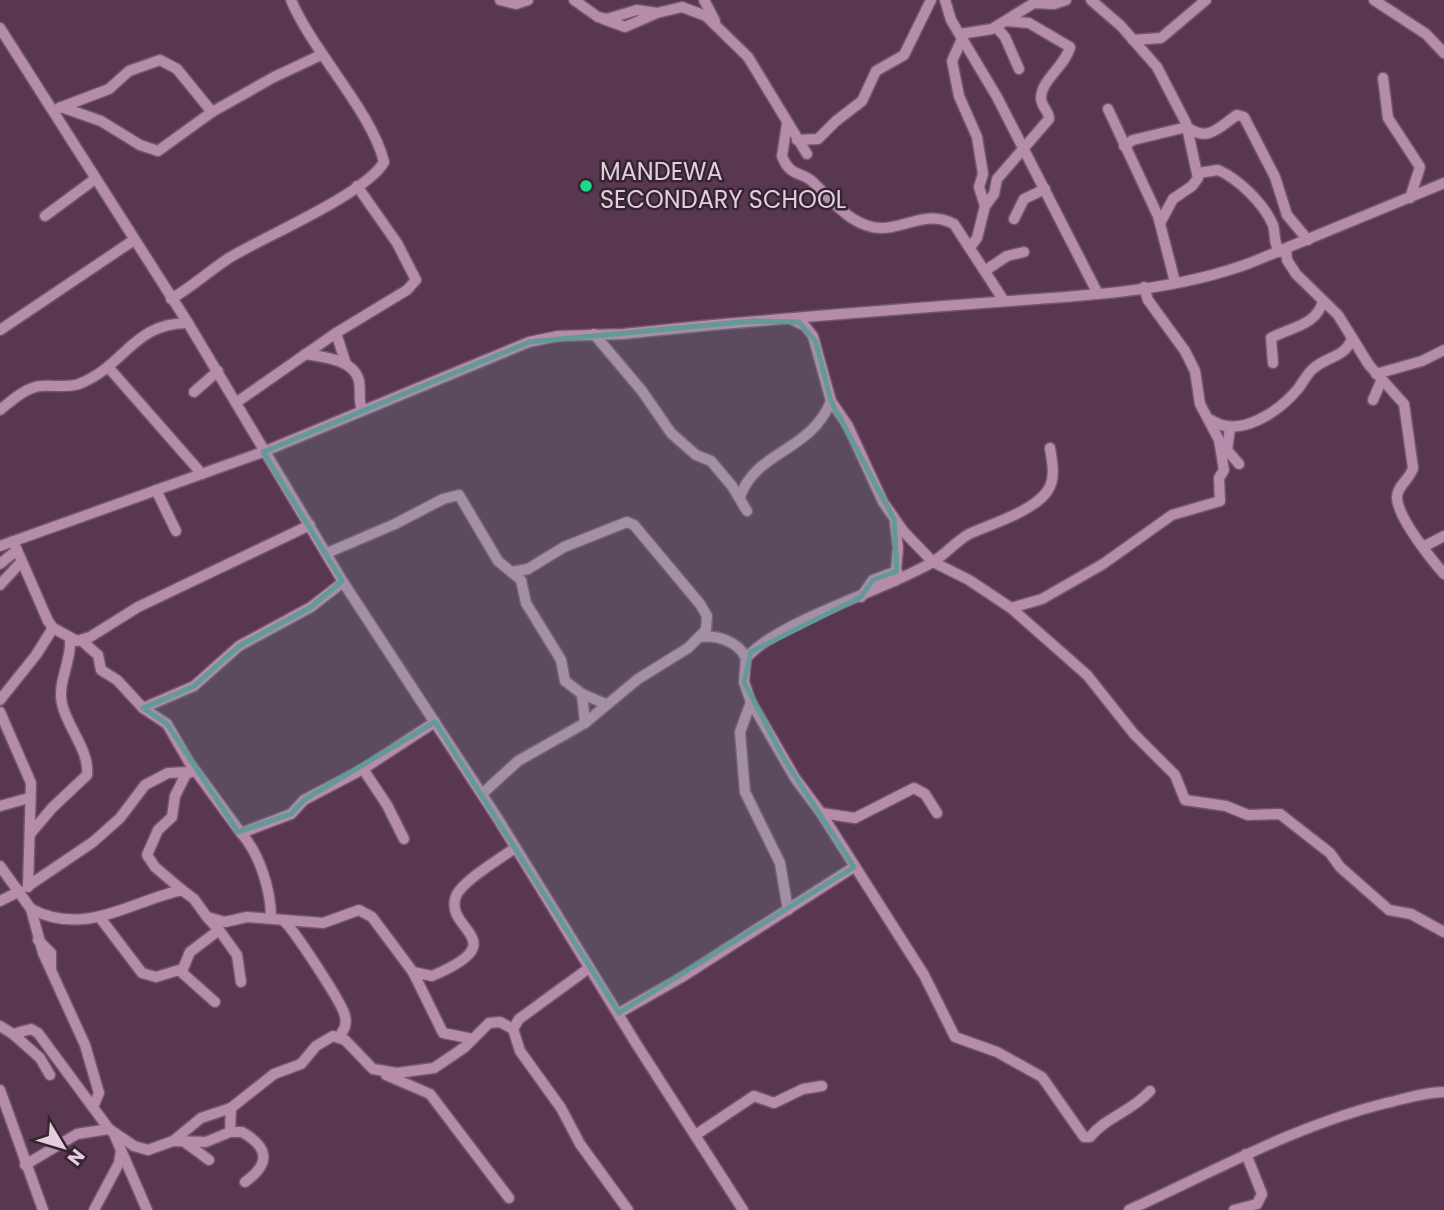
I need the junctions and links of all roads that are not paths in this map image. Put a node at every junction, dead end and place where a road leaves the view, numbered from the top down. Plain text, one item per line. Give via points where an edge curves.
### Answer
1 (291, 0) edge
2 (500, 0) edge
3 (528, 0) edge
4 (574, 0) edge
5 (704, 0) edge
6 (931, 0) edge
7 (944, 0) edge
8 (1066, 0) edge
9 (1091, 0) edge
10 (1206, 0) edge
11 (1374, 0) edge
12 (1006, 21) junction
13 (716, 24) junction
14 (996, 27) junction
15 (0, 28) edge
16 (961, 36) junction
17 (1133, 40) junction
18 (1444, 53) edge
19 (321, 55) junction
20 (1019, 69) dead end
21 (1384, 78) dead end
22 (56, 108) junction
23 (1108, 109) dead end
24 (212, 112) junction
25 (787, 124) junction
26 (1187, 127) junction
27 (797, 140) junction
28 (1124, 146) junction
29 (1024, 150) junction
30 (807, 154) dead end
31 (1199, 173) junction
32 (95, 179) junction
33 (357, 186) junction
34 (1441, 186) edge
35 (1045, 189) junction
36 (1410, 198) junction
37 (985, 206) junction
38 (45, 216) dead end
39 (1014, 219) dead end
40 (1160, 223) junction
41 (134, 240) junction
42 (1308, 240) junction
43 (971, 246) junction
44 (1283, 251) junction
45 (1024, 252) dead end
46 (986, 270) junction
47 (1175, 282) junction
48 (1144, 287) junction
49 (1098, 293) junction
50 (172, 299) junction
51 (1004, 301) junction
52 (1323, 301) junction
53 (790, 318) junction
54 (188, 323) junction
55 (0, 330) edge
56 (336, 333) junction
57 (594, 334) junction
58 (1352, 338) junction
59 (1444, 351) edge
60 (305, 354) junction
61 (1273, 363) dead end
62 (346, 364) junction
63 (109, 368) junction
64 (218, 371) junction
65 (1379, 377) junction
66 (194, 392) dead end
67 (1373, 400) dead end
68 (831, 401) junction
69 (237, 402) junction
70 (0, 410) edge
71 (362, 410) junction
72 (1210, 419) junction
73 (1230, 428) junction
74 (1050, 448) dead end
75 (263, 452) junction
76 (1239, 464) dead end
77 (202, 474) junction
78 (156, 490) junction
79 (740, 497) junction
80 (747, 511) dead end
81 (894, 519) junction
82 (310, 525) junction
83 (176, 531) dead end
84 (1444, 537) edge
85 (15, 545) junction
86 (0, 546) edge
87 (1423, 547) junction
88 (327, 553) junction
89 (21, 562) junction
90 (933, 562) junction
91 (0, 564) edge
92 (512, 572) junction
93 (1444, 574) edge
94 (896, 576) junction
95 (343, 582) junction
96 (0, 585) edge
97 (1011, 608) junction
98 (53, 628) junction
99 (700, 637) junction
100 (70, 639) junction
101 (82, 641) junction
102 (746, 658) junction
103 (582, 694) junction
104 (132, 697) junction
105 (0, 700) edge
106 (155, 702) junction
107 (751, 702) junction
108 (606, 704) junction
109 (143, 708) junction
110 (0, 712) edge
111 (435, 722) junction
112 (584, 723) junction
113 (363, 769) junction
114 (192, 772) junction
115 (482, 794) junction
116 (29, 798) junction
117 (0, 806) edge
118 (821, 813) junction
119 (937, 813) dead end
120 (242, 833) junction
121 (30, 834) junction
122 (404, 839) dead end
123 (515, 848) junction
124 (0, 866) edge
125 (854, 867) junction
126 (182, 890) junction
127 (24, 892) junction
128 (0, 901) edge
129 (32, 909) junction
130 (788, 910) junction
131 (48, 917) junction
132 (207, 917) junction
133 (271, 918) junction
134 (101, 919) junction
135 (284, 921) junction
136 (219, 930) junction
137 (1444, 932) edge
138 (37, 936) junction
139 (589, 968) junction
140 (182, 971) junction
141 (413, 972) junction
142 (241, 982) dead end
143 (215, 1002) dead end
144 (618, 1013) junction
145 (0, 1026) edge
146 (513, 1028) junction
147 (28, 1029) junction
148 (13, 1034) junction
149 (339, 1037) junction
150 (473, 1039) junction
151 (379, 1072) junction
152 (50, 1075) dead end
153 (822, 1086) dead end
154 (0, 1090) edge
155 (1150, 1091) dead end
156 (1444, 1092) edge
157 (93, 1107) junction
158 (231, 1108) junction
159 (112, 1131) junction
160 (230, 1132) junction
161 (697, 1134) junction
162 (179, 1139) junction
163 (121, 1151) junction
164 (1246, 1154) junction
165 (209, 1160) dead end
166 (25, 1165) junction
167 (245, 1182) dead end
168 (509, 1198) dead end
169 (39, 1199) junction
170 (32, 1210) edge
171 (43, 1210) edge
172 (94, 1210) edge
173 (146, 1210) edge
174 (628, 1210) edge
175 (744, 1210) edge
176 (1129, 1210) edge
177 (1234, 1210) edge

1 - 19 street
2 - 3 street via 516,4
4 - 13 street via 602,19 637,10 657,13 682,7
5 - 13 street
6 - 27 street via 908,50 876,71 862,101 818,139
7 - 16 street
8 - 12 street via 1034,3
9 - 17 street
10 - 17 street via 1161,38
11 - 18 street via 1426,34
12 - 14 street
12 - 29 street via 1038,27 1070,47 1041,94 1049,119
13 - 25 street via 748,57
14 - 16 street
14 - 20 street
15 - 22 street
16 - 29 street
16 - 37 street via 953,66 959,96 976,137
17 - 26 street via 1157,67
19 - 24 street
19 - 33 street via 382,153 380,169
21 - 36 street via 1388,118 1419,163
22 - 24 street via 101,121 158,151
22 - 24 street via 109,89 129,71 160,60 177,69
22 - 32 street
23 - 28 street
25 - 27 street
25 - 43 street via 782,156 786,164 812,181 845,214 889,228 932,218 949,221
26 - 28 street
26 - 31 street
26 - 42 street via 1204,135 1237,116 1247,120 1275,177 1287,215
27 - 30 street
28 - 40 street
29 - 35 street
29 - 37 street via 1000,175
31 - 40 street via 1192,186 1168,205
31 - 44 street via 1218,170 1244,187 1271,223 1275,245
32 - 38 street
32 - 41 street
33 - 50 street via 229,258
33 - 56 street via 397,243 416,280
34 - 36 street
35 - 39 street via 1024,199
35 - 49 street
36 - 42 street
37 - 43 street
40 - 47 street
41 - 50 street
41 - 55 street
42 - 44 street
43 - 46 street
44 - 47 street via 1227,272
44 - 52 street via 1296,274
45 - 46 street
46 - 51 street
47 - 48 street
48 - 49 street
48 - 72 street via 1147,300 1190,361 1201,408
49 - 51 street
50 - 54 street
51 - 53 street
52 - 58 street
52 - 61 street via 1312,320 1271,338
53 - 57 street
53 - 68 street via 813,336
54 - 63 street via 153,328
54 - 64 street
56 - 60 street
56 - 62 street
57 - 71 street via 529,342
57 - 79 street via 671,433 696,455 711,461
58 - 65 street
58 - 73 street via 1346,350 1314,368 1294,393 1265,417
59 - 65 street
60 - 62 street
60 - 69 street
62 - 71 street via 357,376
63 - 70 street via 75,385 38,386
63 - 77 street
64 - 66 street
64 - 69 street
65 - 67 street
65 - 87 street via 1406,408 1413,468 1397,499
68 - 79 street via 818,427 753,473
68 - 81 street
69 - 75 street
71 - 75 street
72 - 73 street
72 - 97 street via 1224,467 1219,503 1172,514 1103,564 1042,599
73 - 76 street via 1227,450
74 - 90 street via 1051,483 1043,496 960,540
75 - 77 street
75 - 82 street
77 - 78 street
78 - 83 street
78 - 85 street
79 - 80 street
81 - 90 street
81 - 94 street
82 - 88 street
82 - 101 street via 138,607
84 - 87 street
85 - 86 street
85 - 89 street
85 - 91 street
87 - 93 street
88 - 92 street via 459,495 498,561
88 - 95 street
89 - 96 street
89 - 98 street
90 - 94 street
90 - 97 street
92 - 99 street via 631,523 705,612 708,622
92 - 103 street via 521,580 526,603 557,650 565,681
94 - 102 street via 790,629
95 - 106 street via 311,607 239,646 194,686
95 - 111 street
97 - 137 street via 1094,682 1134,734 1175,775 1185,800 1226,806 1248,815 1280,814 1330,853 1389,910 1411,914
98 - 100 street
98 - 105 street
99 - 102 street via 716,635
99 - 108 street
100 - 101 street
100 - 121 street via 61,697 86,760 87,775
101 - 104 street via 98,655 101,670
102 - 107 street via 744,682
103 - 108 street
103 - 112 street
104 - 106 street
104 - 109 street
106 - 109 street
107 - 118 street
107 - 130 street via 740,732 745,792 784,873
108 - 112 street
109 - 114 street via 167,724
110 - 116 street via 30,776
111 - 113 street
111 - 115 street
112 - 115 street via 518,761
113 - 120 street via 304,800 291,814
113 - 122 street
114 - 120 street
114 - 126 street via 175,796 172,817 154,836 147,855
114 - 127 street via 169,773 145,785 120,818 93,842
115 - 123 street
116 - 117 street
116 - 121 street
118 - 119 street via 855,818 914,788 925,794
118 - 125 street
120 - 133 street via 267,881
121 - 127 street
123 - 139 street
123 - 141 street via 456,897 457,916 474,939 466,958 432,976
124 - 127 street
125 - 130 street
125 - 155 street via 924,975 955,1037 1003,1055 1042,1077 1080,1133 1090,1137 1098,1126 1121,1116
126 - 132 street
126 - 134 street
127 - 128 street
127 - 129 street
129 - 131 street
129 - 138 street
130 - 144 street
131 - 134 street via 76,922
131 - 138 street
132 - 133 street via 225,922
132 - 136 street
133 - 135 street
134 - 140 street via 142,973 156,977
135 - 141 street via 323,923 366,912
135 - 149 street via 300,939 343,1011 345,1028
136 - 140 street via 190,952
136 - 142 street via 237,956
138 - 157 street via 88,1056 100,1096
139 - 144 street
139 - 146 street via 527,1012
140 - 143 street
141 - 150 street via 443,1032
144 - 161 street
145 - 147 street
145 - 148 street
146 - 150 street via 489,1023
146 - 174 street via 514,1040 529,1066
147 - 148 street
147 - 157 street via 41,1036
148 - 152 street via 40,1058
149 - 151 street
149 - 158 street via 325,1039 301,1064 274,1074
150 - 151 street via 434,1068
151 - 168 street via 429,1094
153 - 161 street via 803,1089 774,1103 754,1096
154 - 166 street
156 - 164 street via 1341,1114
157 - 159 street
158 - 160 street
158 - 162 street via 201,1118
159 - 162 street via 143,1149 154,1150
159 - 163 street
159 - 166 street via 77,1134
160 - 162 street via 212,1140
160 - 167 street via 247,1135 263,1152 262,1167
161 - 175 street
162 - 165 street
163 - 172 street
163 - 173 street
164 - 176 street
164 - 177 street via 1262,1194 1257,1204
166 - 169 street
169 - 170 street
169 - 171 street

